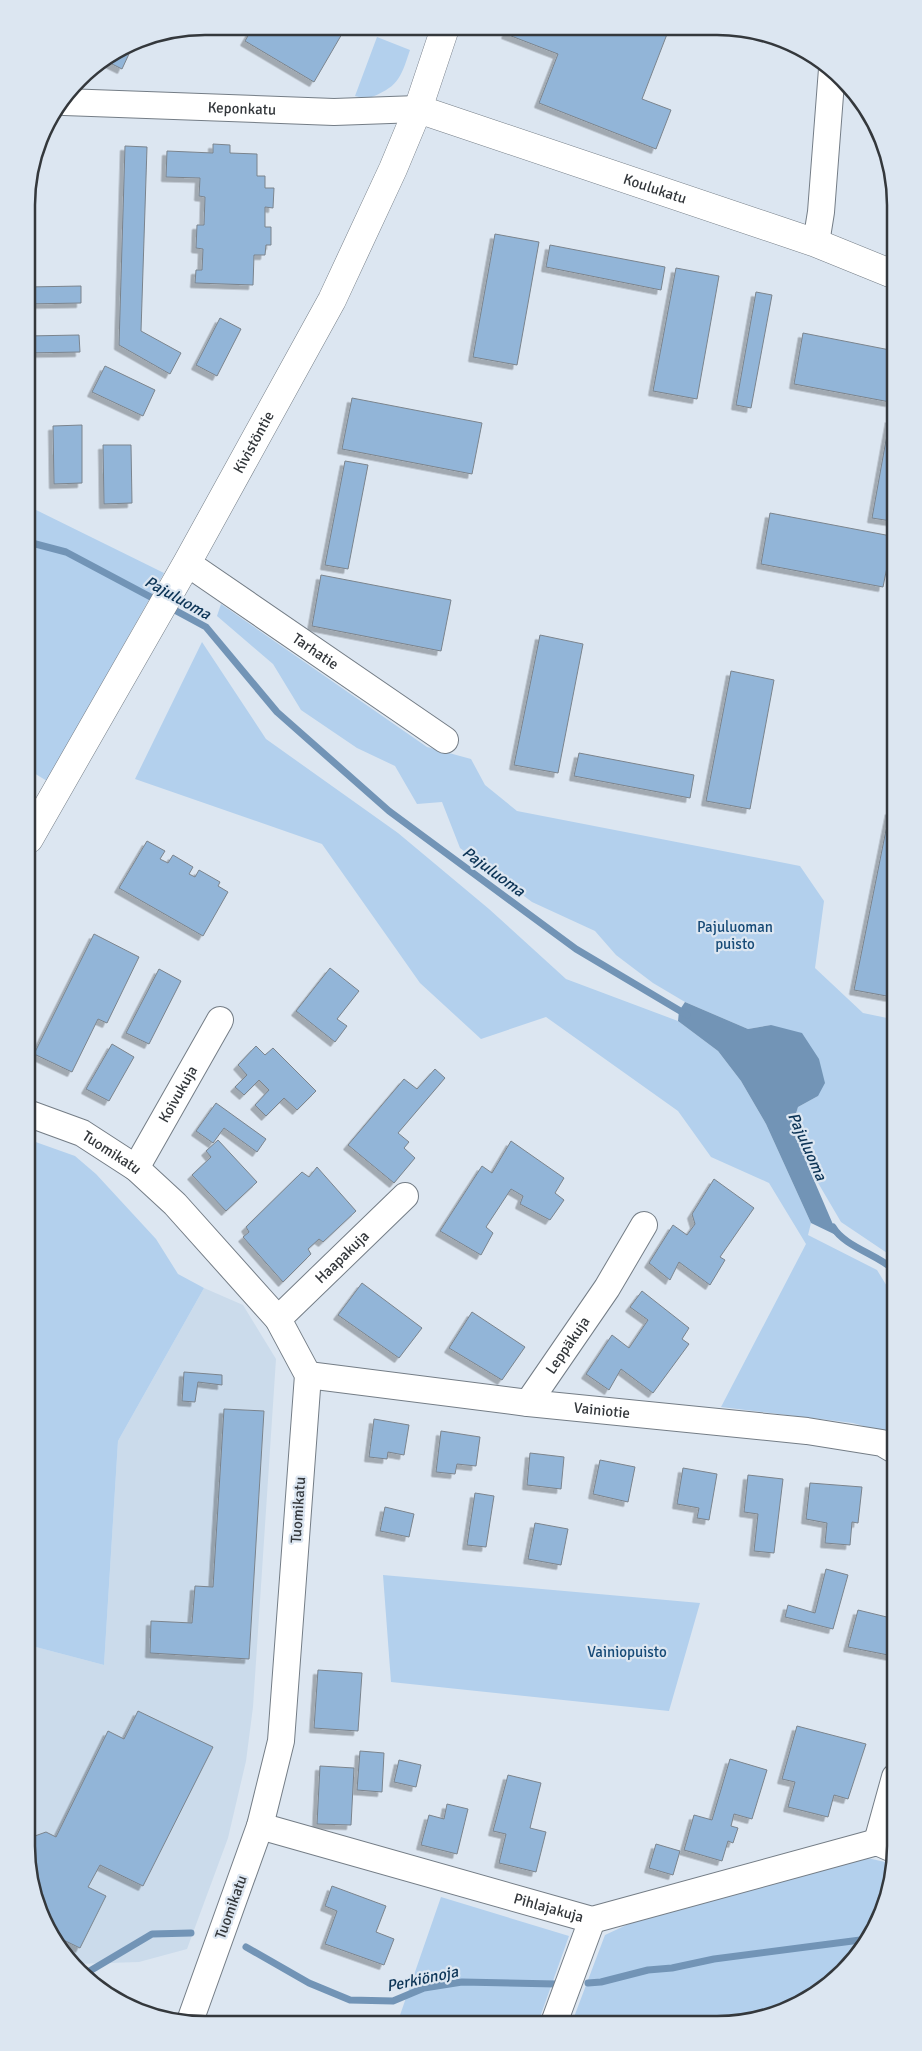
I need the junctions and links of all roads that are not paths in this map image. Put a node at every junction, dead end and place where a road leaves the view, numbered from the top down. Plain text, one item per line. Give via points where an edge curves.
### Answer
1 (443, 35) edge
2 (831, 79) edge
3 (70, 102) edge
4 (418, 109) junction
5 (816, 243) junction
6 (887, 272) edge
7 (182, 572) junction
8 (445, 740) dead end
9 (35, 828) edge
10 (220, 1020) dead end
11 (35, 1116) edge
12 (136, 1168) junction
13 (405, 1196) dead end
14 (644, 1226) dead end
15 (278, 1319) junction
16 (308, 1375) junction
17 (528, 1403) junction
18 (887, 1445) edge
19 (260, 1826) junction
20 (886, 1846) edge
21 (592, 1920) junction
22 (192, 2015) edge
23 (556, 2016) edge

1 - 4 main road, Kivistöntie
2 - 5 street
3 - 4 street, Keponkatu via 334,112
4 - 5 main road, Koulukatu
4 - 7 main road, Kivistöntie via 394,169 332,300
5 - 6 main road, Koulukatu
7 - 8 street, Tarhatie
7 - 9 main road, Kivistöntie
10 - 12 street, Koivukuja
11 - 12 street, Tuomikatu via 82,1133
12 - 15 street, Tuomikatu via 175,1204
13 - 15 street, Haapakuja
14 - 17 street, Leppäkuja
15 - 16 street, Tuomikatu
16 - 17 street, Vainiotie
16 - 19 street, Tuomikatu via 281,1741
17 - 18 street, Vainiotie via 807,1431
19 - 21 street, Pihlajakuja
19 - 22 street, Tuomikatu
20 - 21 street, Pihlajakuja
21 - 23 street

